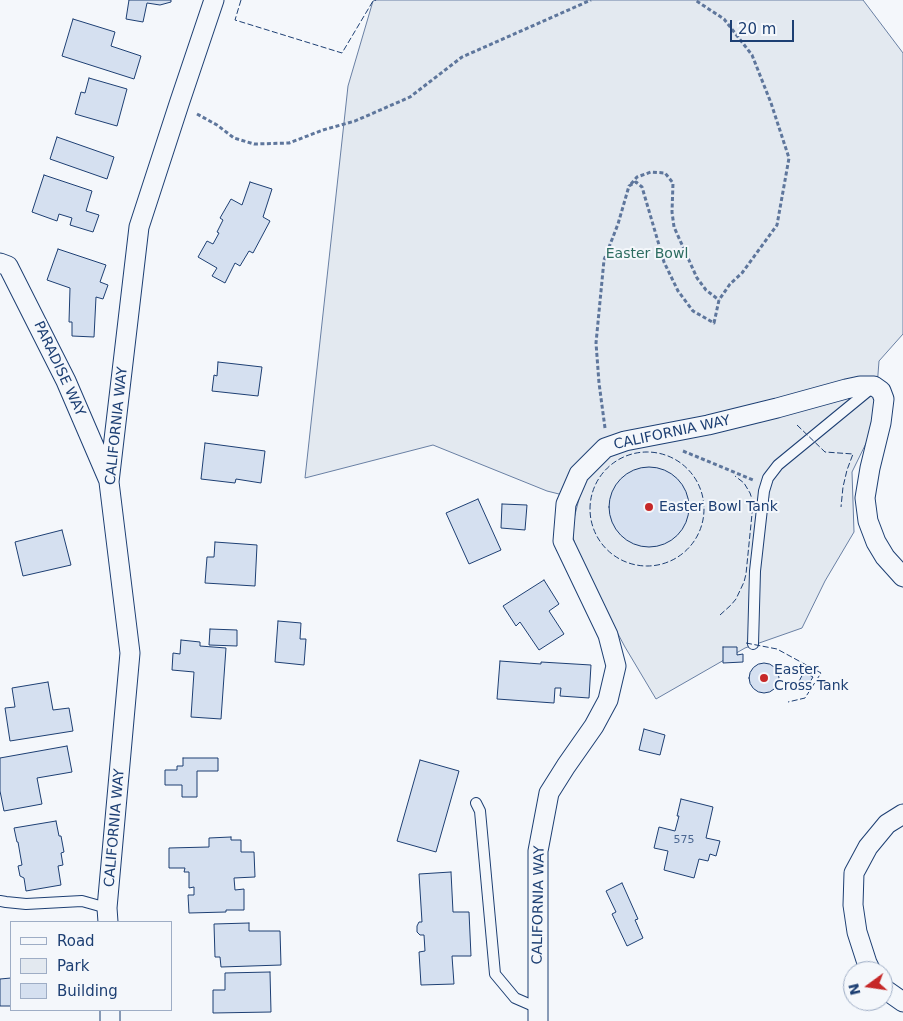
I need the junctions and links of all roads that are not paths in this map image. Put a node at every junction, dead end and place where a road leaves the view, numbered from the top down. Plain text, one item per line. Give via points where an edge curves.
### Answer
1 (214, 0) edge
2 (0, 263) edge
3 (874, 386) junction
4 (110, 482) junction
5 (903, 577) edge
6 (753, 644) dead end
7 (476, 803) dead end
8 (903, 814) edge
9 (0, 901) edge
10 (108, 915) edge
11 (865, 961) edge
12 (538, 1015) edge

1 - 4 street, CALIFORNIA WAY via 139,227
2 - 4 street, PARADISE WAY via 8,266 66,381
3 - 5 street via 884,399 865,498 868,521 885,557
3 - 6 lane via 778,465 768,478 755,570
3 - 12 street, CALIFORNIA WAY via 846,389 708,425 625,441 605,448 579,474 566,504 563,541 608,635 616,666 608,700 549,793 538,851
4 - 10 street, CALIFORNIA WAY via 130,653
7 - 12 lane via 480,811 495,974 515,998
8 - 11 street via 880,832 854,873 853,905
9 - 10 lane via 26,904 82,902

